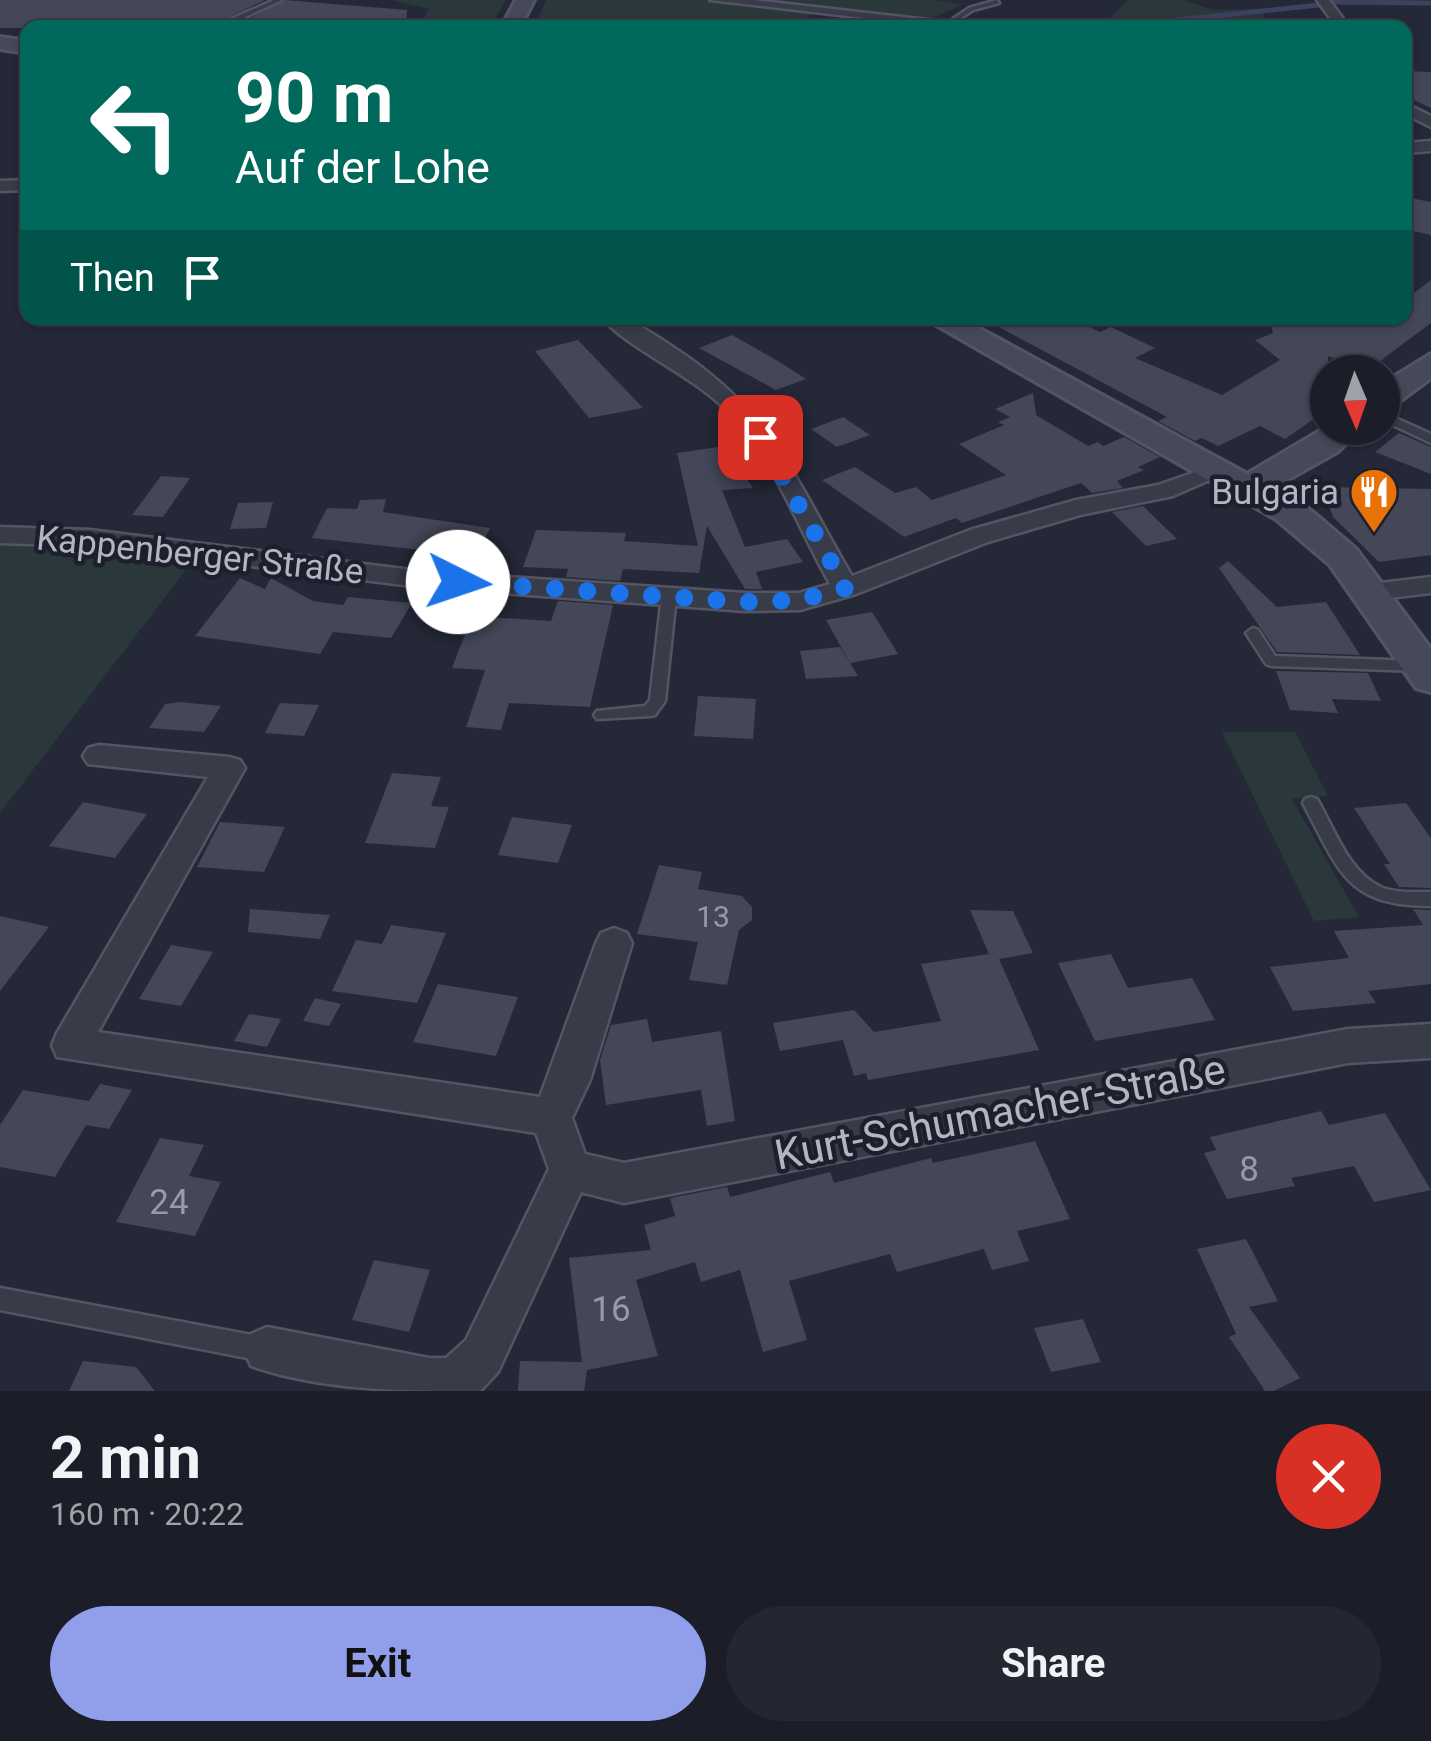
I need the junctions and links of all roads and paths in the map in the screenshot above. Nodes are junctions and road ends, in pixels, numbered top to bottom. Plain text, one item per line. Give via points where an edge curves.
1 (279, 0) edge
2 (716, 0) edge
3 (998, 2) edge
4 (233, 20) edge
5 (942, 20) edge
6 (954, 20) edge
7 (623, 325) edge
8 (952, 325) edge
9 (1431, 364) edge
10 (1400, 386) edge
11 (1400, 424) edge
12 (1431, 439) edge
13 (1325, 445) edge
14 (1233, 479) junction
15 (0, 534) edge
16 (1431, 584) edge
17 (846, 588) junction
18 (1372, 592) junction
19 (669, 596) junction
20 (1253, 633) dead end
21 (1427, 672) edge
22 (602, 715) dead end
23 (98, 756) dead end
24 (1311, 802) dead end
25 (1431, 899) edge
26 (614, 943) dead end
27 (1431, 1041) edge
28 (551, 1117) junction
29 (570, 1170) junction
30 (0, 1299) edge
31 (267, 1350) joint

1 - 4 lane
2 - 5 street
3 - 6 lane
7 - 17 street via 702,376 746,416
8 - 14 main road
9 - 10 main road
11 - 12 lane
13 - 14 main road
14 - 17 street, Kappenberger Straße via 1076,508 978,536
14 - 18 main road via 1321,536
15 - 19 street, Kappenberger Straße via 90,538 420,579
16 - 18 street
17 - 19 street, Kappenberger Straße via 800,600
18 - 21 main road
19 - 22 lane via 658,701 650,711
20 - 21 lane via 1271,660
23 - 28 street via 229,768 71,1045
24 - 25 lane via 1366,890 1390,900
26 - 28 street via 570,1080
27 - 29 street, Kurt-Schumacher-Straße via 1348,1046 624,1184
28 - 29 street
29 - 31 street via 482,1356 456,1381 429,1382
30 - 31 lane

